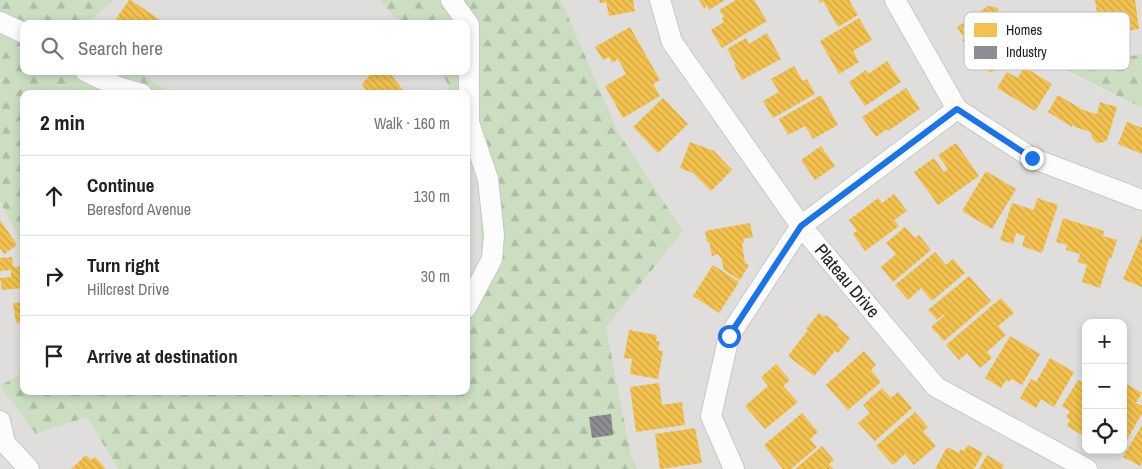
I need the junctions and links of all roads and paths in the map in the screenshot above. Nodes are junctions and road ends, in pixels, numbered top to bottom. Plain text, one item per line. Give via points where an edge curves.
1 (451, 0) edge
2 (660, 0) edge
3 (895, 0) edge
4 (465, 20) edge
5 (0, 22) edge
6 (20, 31) edge
7 (93, 75) edge
8 (469, 75) edge
9 (126, 90) edge
10 (469, 90) edge
11 (957, 109) junction
12 (470, 126) edge
13 (1142, 200) edge
14 (801, 226) junction
15 (470, 300) edge
16 (432, 395) edge
17 (0, 421) edge
18 (29, 469) edge
19 (432, 469) edge
20 (734, 469) edge
21 (1087, 469) edge

1 - 4 street
2 - 14 street, Plateau Drive via 672,42
3 - 11 street
5 - 6 street
7 - 9 street
8 - 10 street
11 - 13 street via 1032,158
11 - 14 street
12 - 15 street via 488,179 494,235 492,259
14 - 20 street via 729,336 711,416
14 - 21 street, Plateau Drive via 936,387
16 - 19 path via 439,430 437,456
17 - 18 street via 6,442

